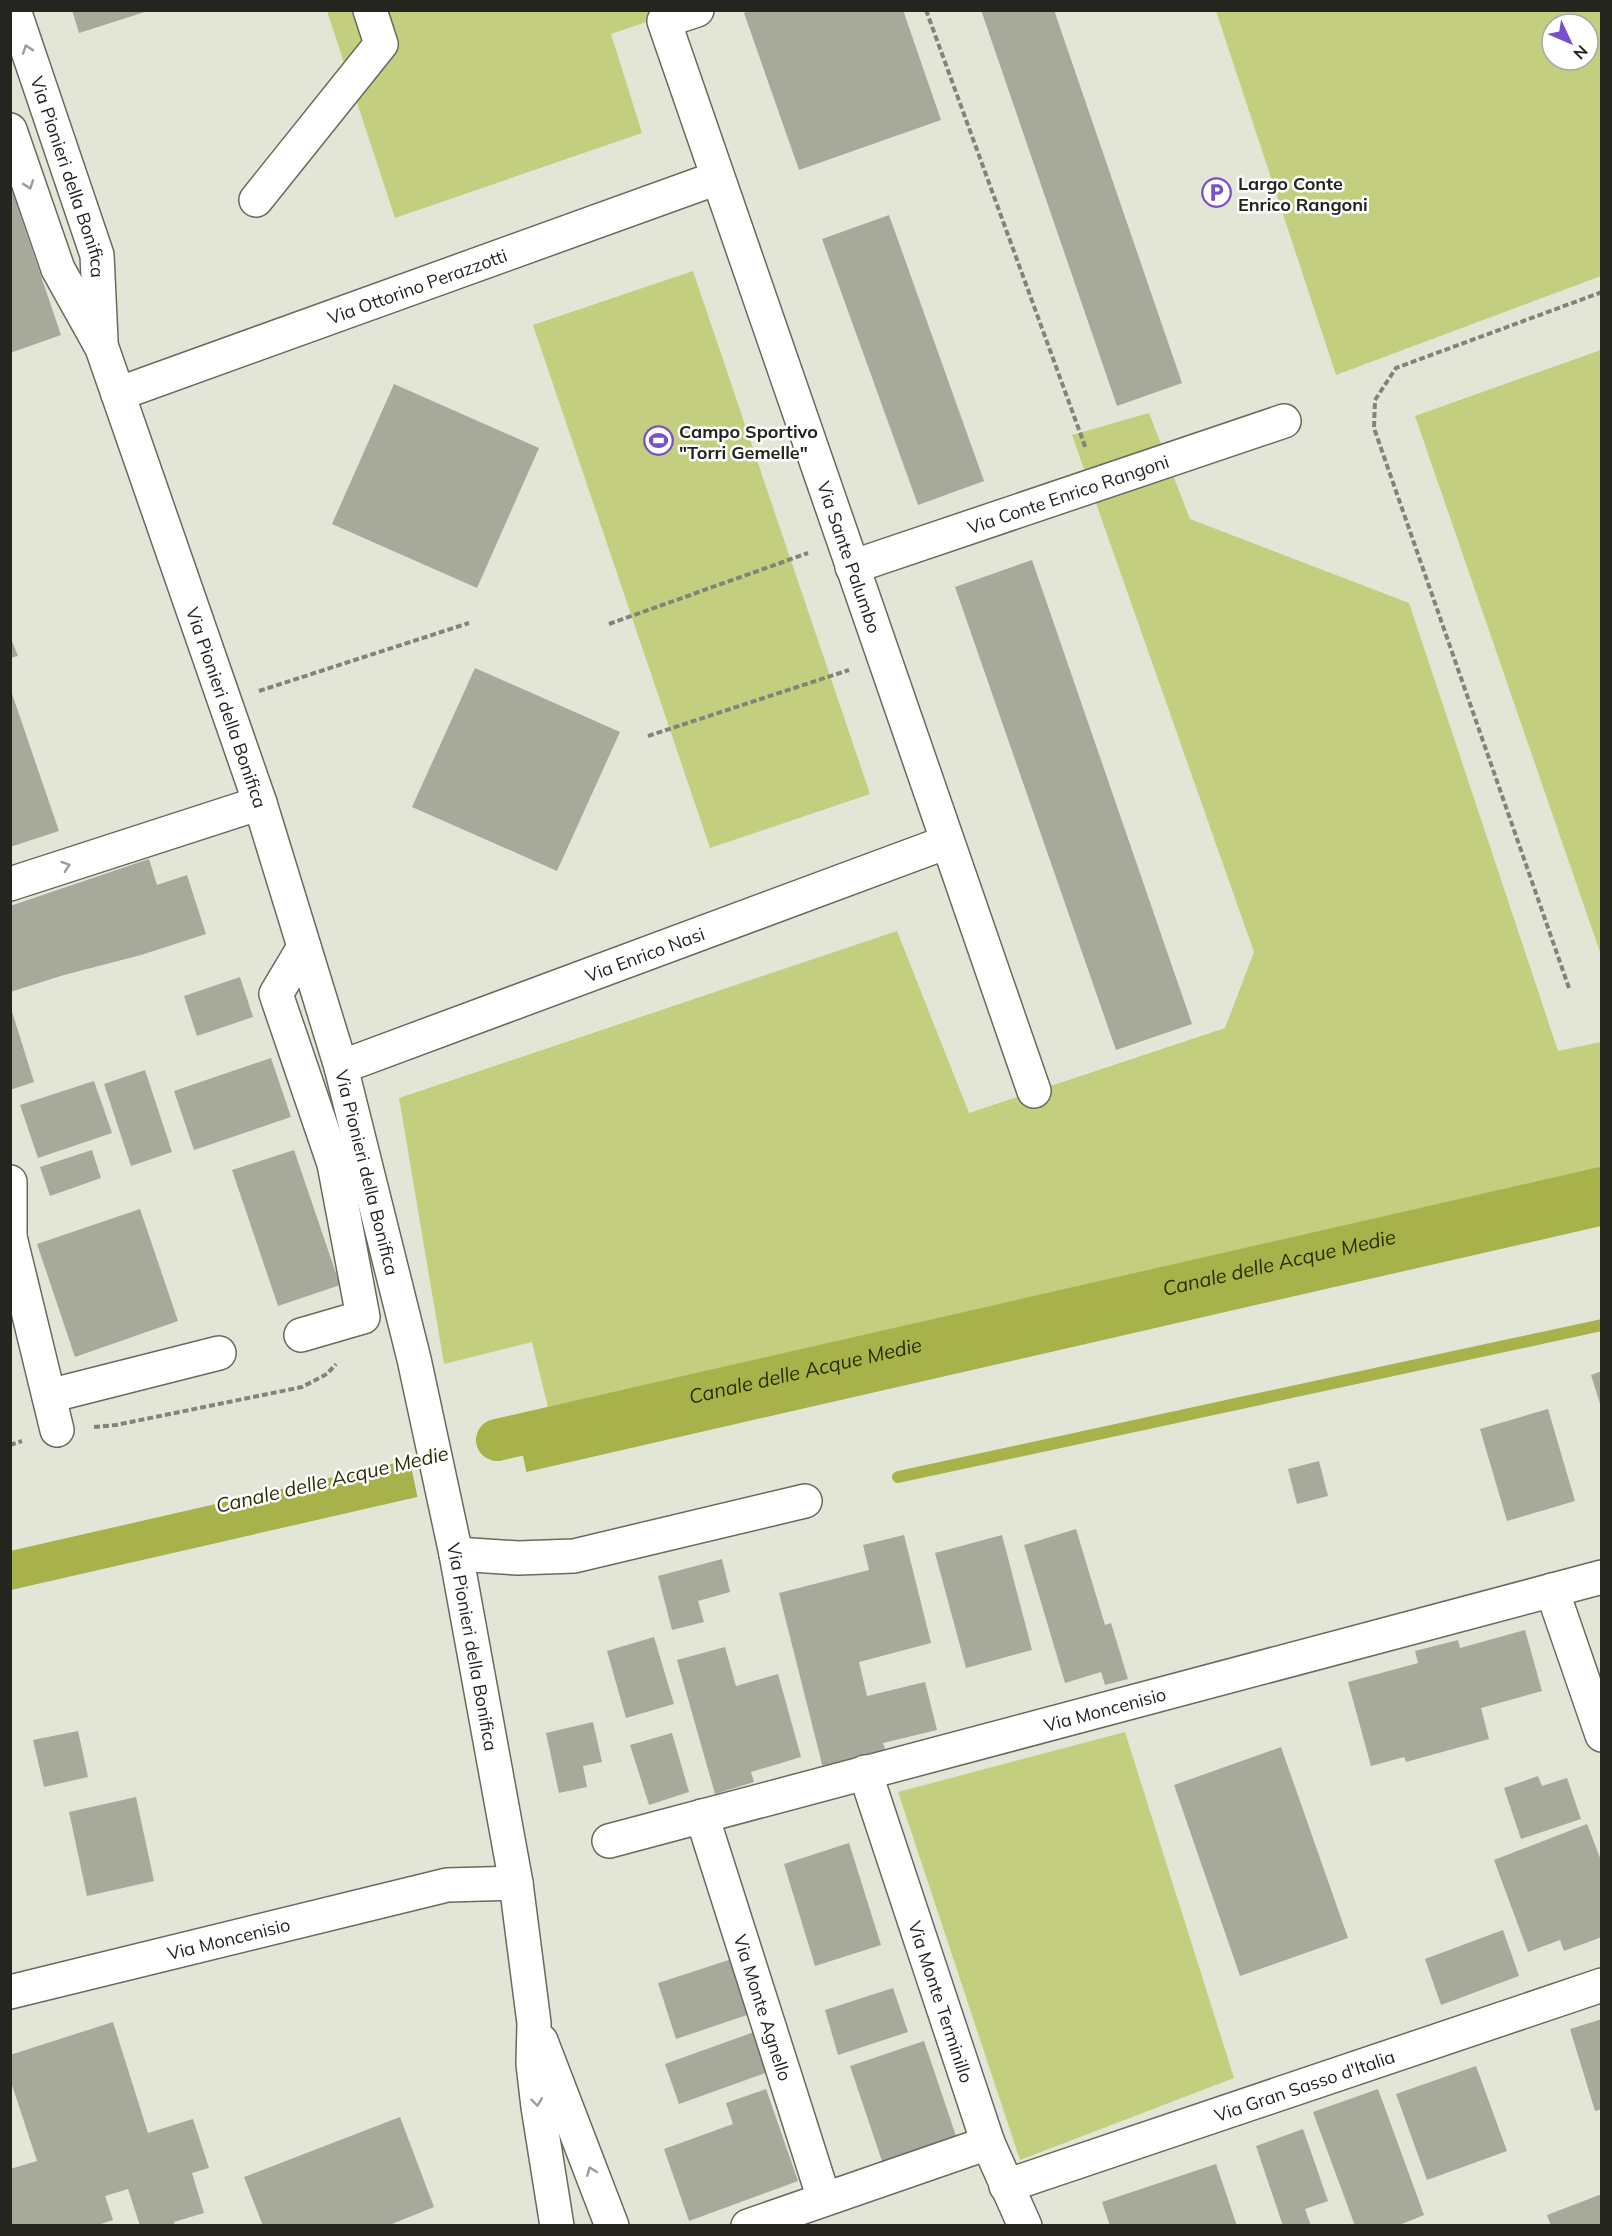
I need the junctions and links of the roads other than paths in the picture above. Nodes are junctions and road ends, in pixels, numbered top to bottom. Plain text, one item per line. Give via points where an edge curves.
1 (14, 10) edge
2 (370, 10) edge
3 (697, 10) edge
4 (10, 130) edge
5 (717, 178) junction
6 (256, 200) dead end
7 (102, 348) junction
8 (118, 394) junction
9 (1284, 421) dead end
10 (848, 554) junction
11 (260, 803) junction
12 (947, 842) junction
13 (10, 884) edge
14 (304, 947) junction
15 (341, 1067) junction
16 (1034, 1091) dead end
17 (10, 1182) edge
18 (10, 1236) edge
19 (300, 1335) dead end
20 (219, 1353) dead end
21 (49, 1396) junction
22 (57, 1430) road end
23 (805, 1501) dead end
24 (456, 1554) junction
25 (1602, 1577) edge
26 (1552, 1590) junction
27 (1602, 1736) edge
28 (865, 1772) junction
29 (702, 1816) junction
30 (609, 1841) dead end
31 (514, 1868) junction
32 (1602, 1985) edge
33 (10, 1992) edge
34 (534, 2023) junction
35 (988, 2143) junction
36 (1006, 2186) junction
37 (824, 2199) junction
38 (556, 2226) edge
39 (612, 2226) edge
40 (748, 2226) edge
41 (1025, 2226) edge

7 -> 1 street, Via Pionieri della Bonifica via 97,255
2 - 6 street via 381,44
3 - 5 street, Via Sante Palumbo via 664,21
4 -> 7 street, Via Pionieri della Bonifica via 58,269
5 - 8 street, Via Ottorino Perazzotti
5 - 10 street, Via Sante Palumbo
7 - 8 street, Via Pionieri della Bonifica
8 - 11 street, Via Pionieri della Bonifica
9 - 10 street, Via Conte Enrico Rangoni via 1099,484
10 - 12 street, Via Sante Palumbo
13 -> 11 street
11 - 14 street, Via Pionieri della Bonifica
12 - 15 street, Via Enrico Nasi
12 - 16 street, Via Sante Palumbo
14 - 15 street, Via Pionieri della Bonifica
14 - 19 street via 276,994 334,1164 363,1317
15 - 24 street, Via Pionieri della Bonifica via 414,1359
17 - 18 street
18 - 21 street
20 - 21 street
21 - 22 street
23 - 24 street via 574,1556
24 - 31 street, Via Pionieri della Bonifica
25 - 26 street, Via Moncenisio
26 - 27 street
26 - 28 street, Via Moncenisio
28 - 29 street, Via Moncenisio
28 - 35 street, Via Monte Terminillo
29 - 30 street, Via Moncenisio
29 - 37 street, Via Monte Agnello
31 - 33 street, Via Moncenisio
31 - 34 street, Via Pionieri della Bonifica
32 - 36 street, Via Gran Sasso d'Italia
34 -> 38 street, Via Pionieri della Bonifica via 536,2091
39 -> 34 street, Via Pionieri della Bonifica
35 - 36 street, Via Monte Terminillo
35 - 37 street
36 - 41 street, Via Monte Terminillo
37 - 40 street

